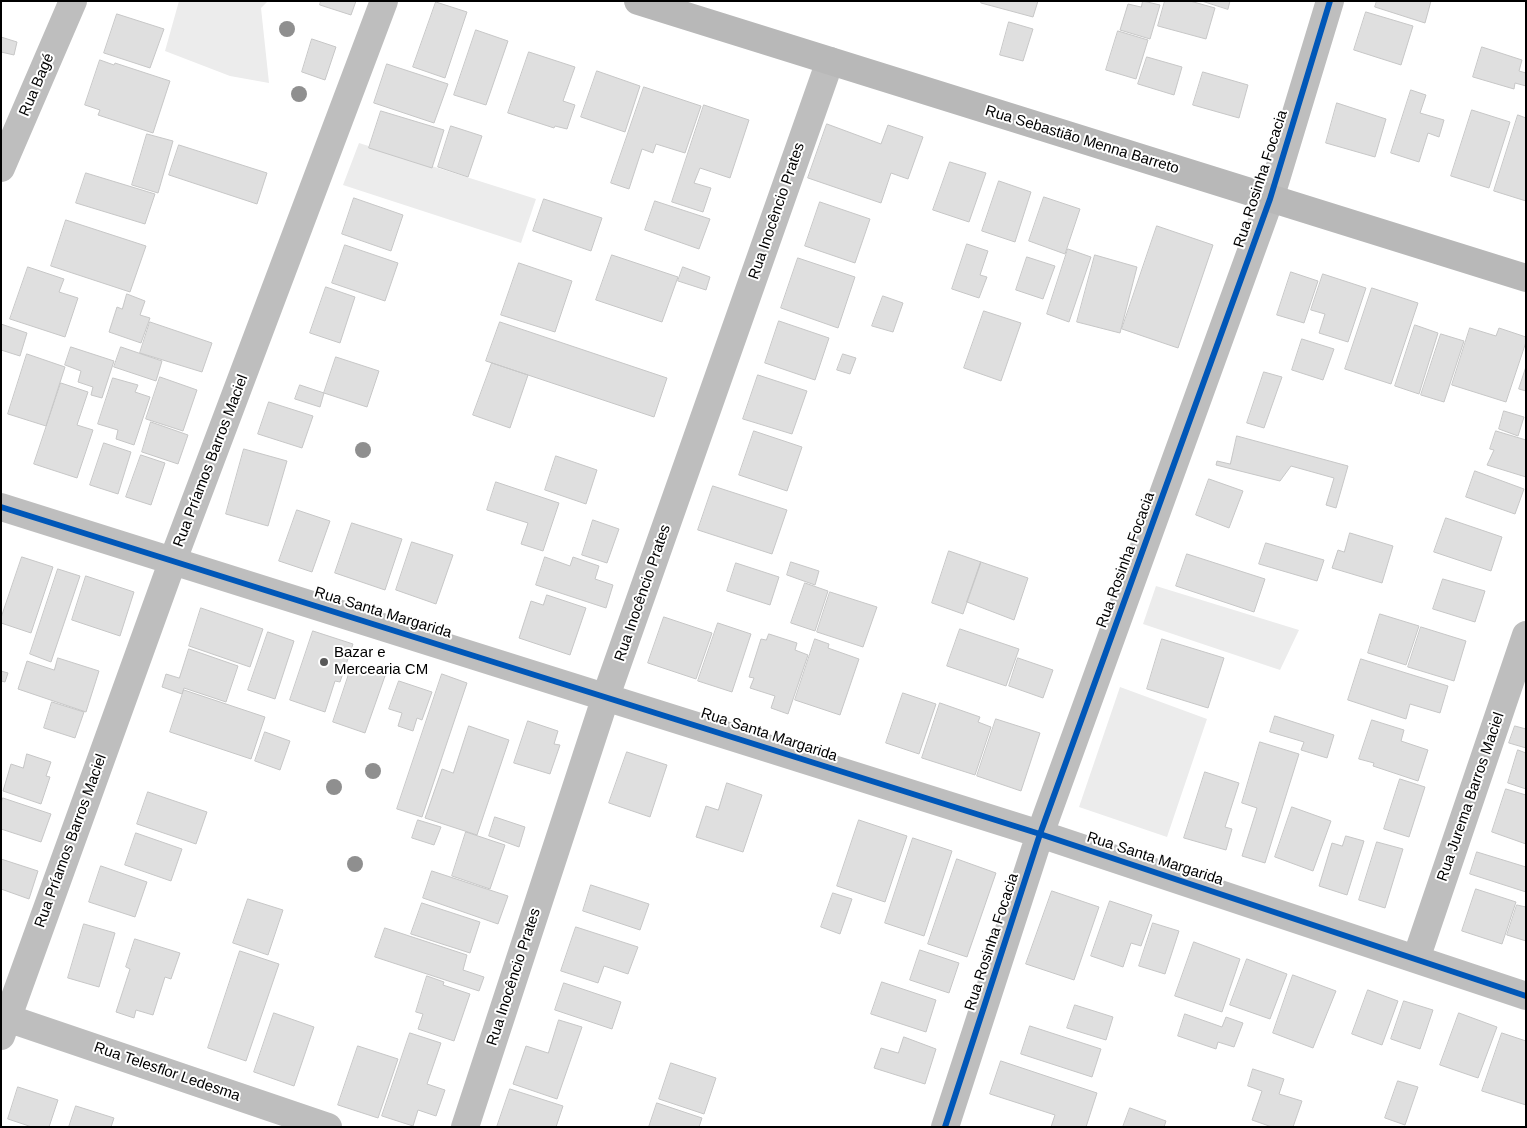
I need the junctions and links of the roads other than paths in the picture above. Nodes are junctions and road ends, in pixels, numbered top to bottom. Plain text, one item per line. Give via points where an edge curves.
1 (73, 1) edge
2 (384, 1) edge
3 (638, 1) edge
4 (1330, 1) edge
5 (830, 61) junction
6 (1, 168) edge
7 (1270, 198) junction
8 (1526, 278) edge
9 (1, 507) edge
10 (173, 560) junction
11 (1526, 636) edge
12 (606, 696) junction
13 (1040, 834) junction
14 (1416, 959) junction
15 (1526, 996) edge
16 (4, 1027) edge
17 (328, 1127) edge
18 (464, 1127) edge
19 (945, 1127) edge

1 - 6 street, Rua Bagé
2 - 10 street, Rua Príamos Barros Maciel
3 - 5 main road, Rua Sebastião Menna Barreto
4 - 7 street, Rua Rosinha Focacia
5 - 7 main road, Rua Sebastião Menna Barreto
5 - 12 street, Rua Inocêncio Prates
7 - 8 main road, Rua Sebastião Menna Barreto
7 - 13 street, Rua Rosinha Focacia
9 - 10 street, Rua Santa Margarida
10 - 12 street, Rua Santa Margarida
10 - 16 street, Rua Príamos Barros Maciel
11 - 14 street, Rua Jurema Barros Maciel
12 - 13 street, Rua Santa Margarida
12 - 18 street, Rua Inocêncio Prates
13 - 14 street, Rua Santa Margarida
13 - 19 street, Rua Rosinha Focacia
14 - 15 street, Rua Santa Margarida
16 - 17 street, Rua Telesflor Ledesma

